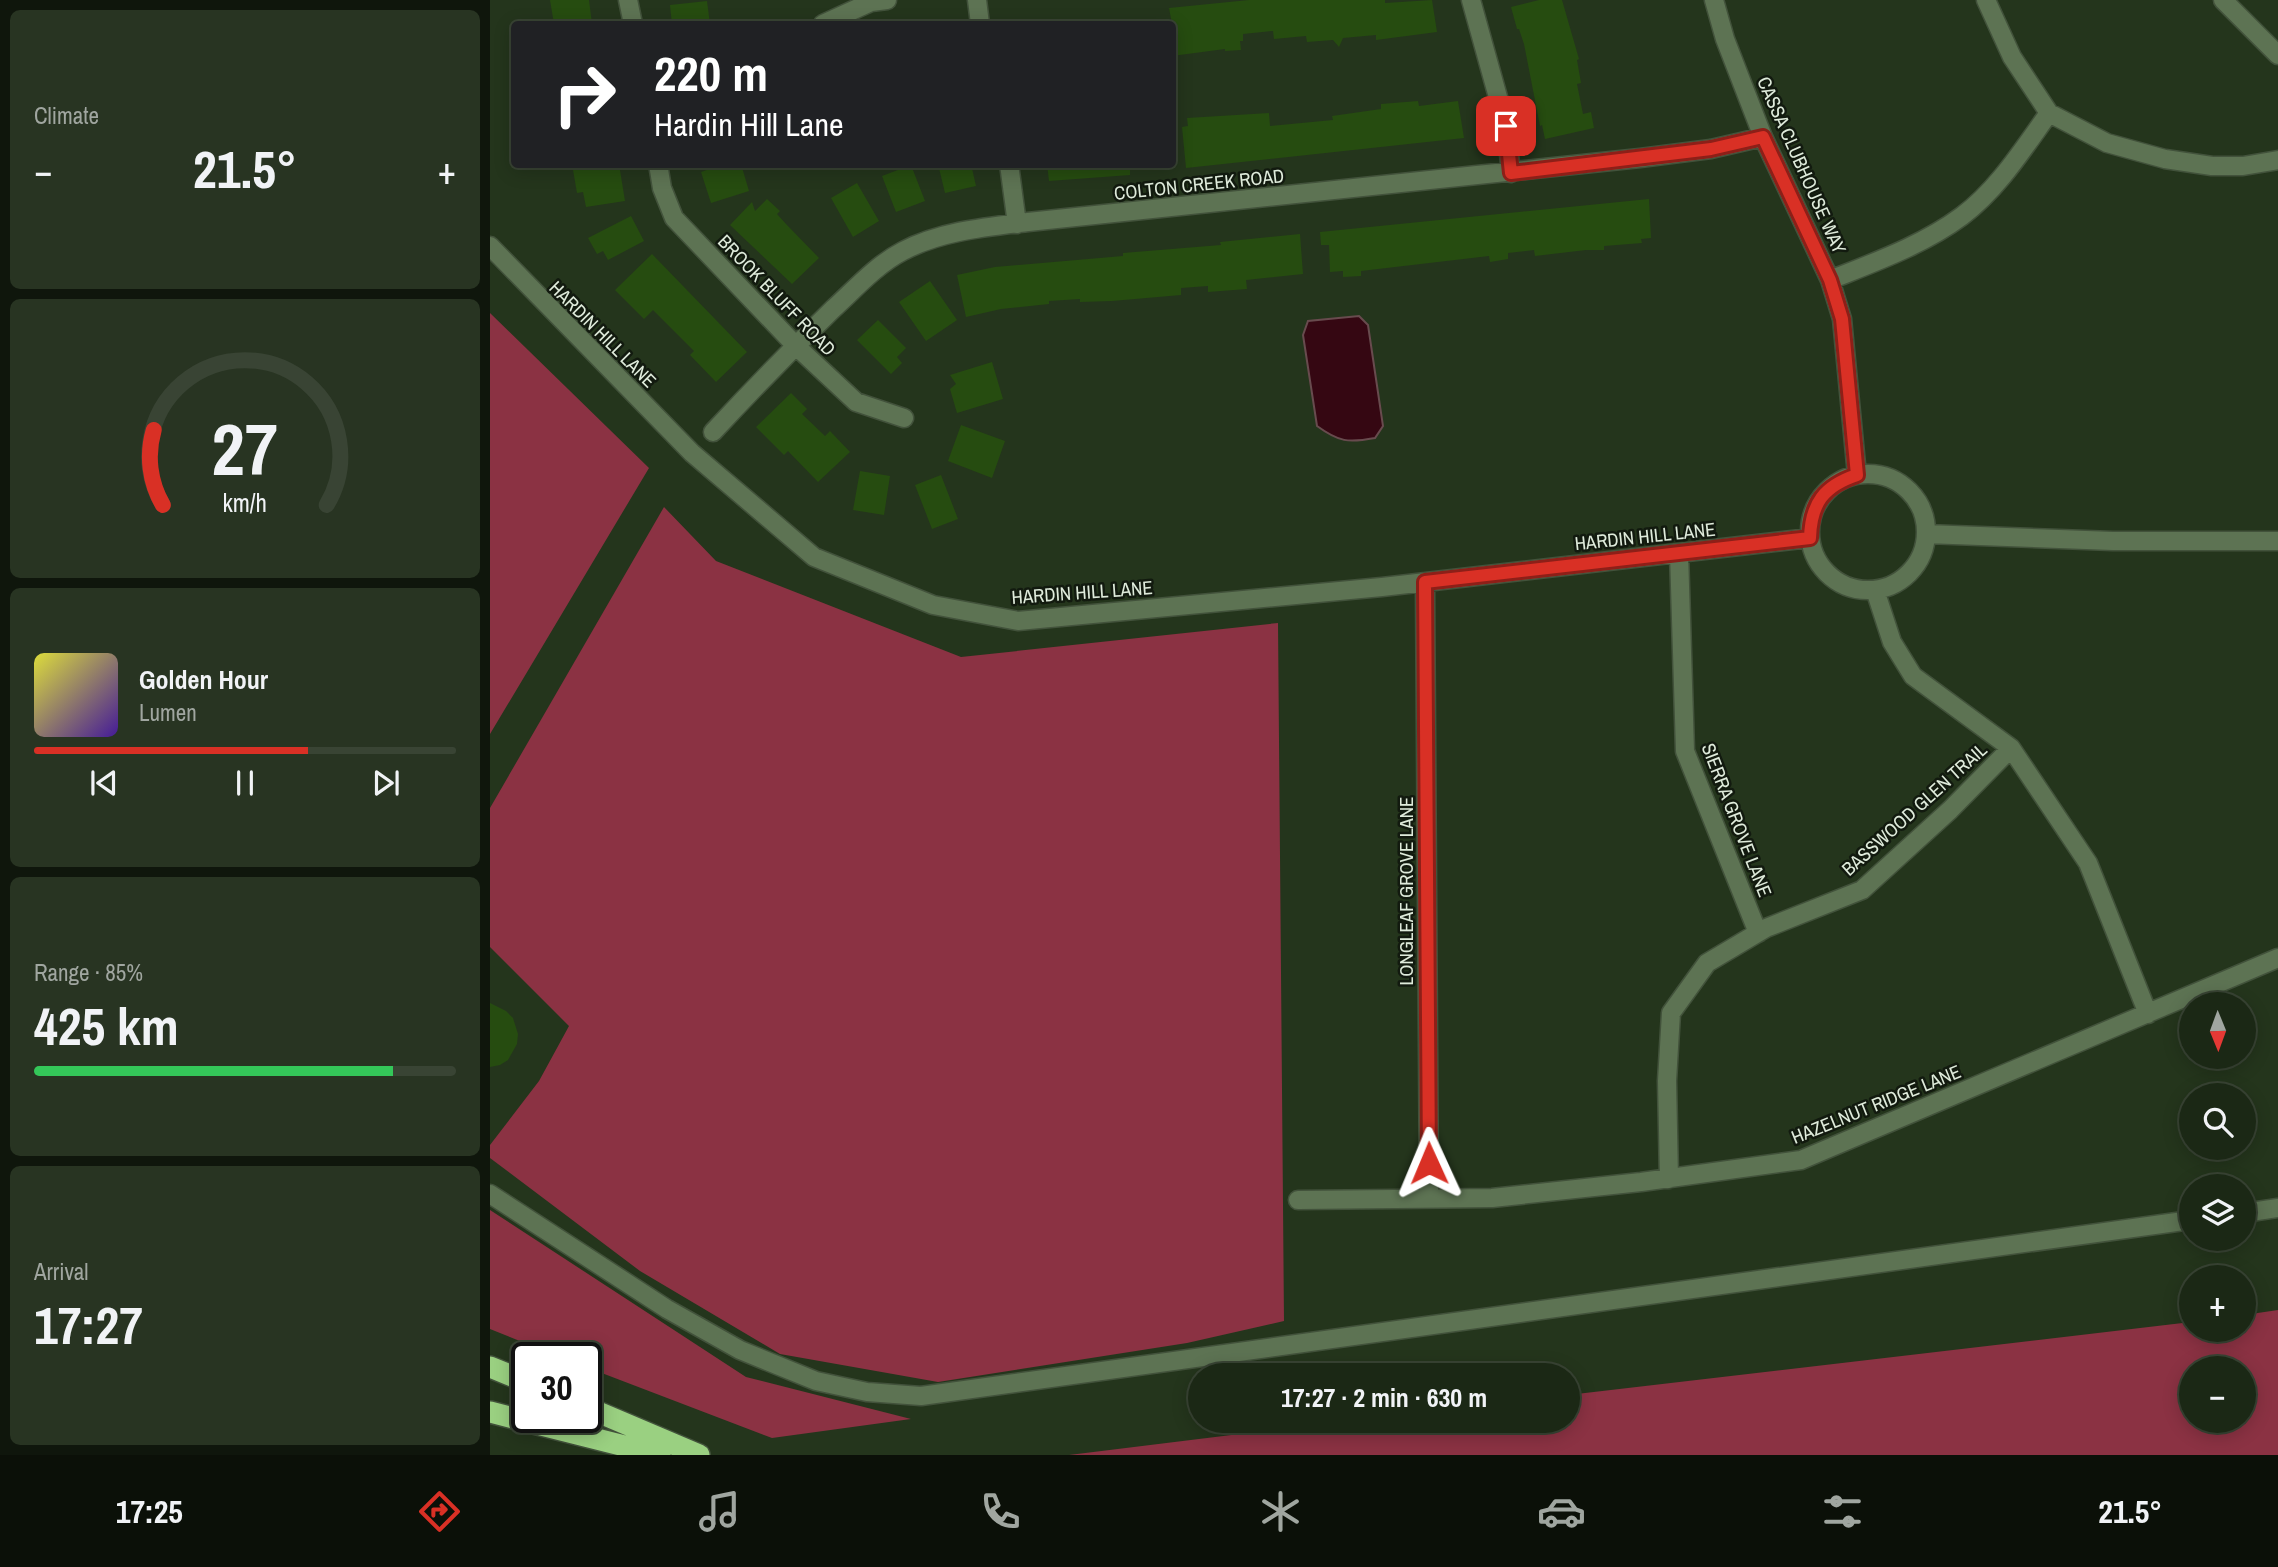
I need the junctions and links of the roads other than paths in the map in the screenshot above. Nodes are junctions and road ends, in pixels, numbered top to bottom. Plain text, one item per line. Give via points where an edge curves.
1 (628, 0) edge
2 (887, 0) edge
3 (977, 0) edge
4 (1471, 0) edge
5 (1714, 0) edge
6 (1986, 0) edge
7 (2223, 0) edge
8 (632, 21) edge
9 (830, 21) edge
10 (980, 21) edge
11 (2278, 55) edge
12 (2049, 113) junction
13 (1763, 137) junction
14 (2278, 160) edge
15 (659, 168) edge
16 (1010, 168) edge
17 (1511, 173) junction
18 (1017, 223) junction
19 (490, 246) edge
20 (1830, 280) junction
21 (796, 346) junction
22 (904, 418) dead end
23 (713, 432) dead end
24 (1857, 475) junction
25 (1926, 534) junction
26 (1810, 538) junction
27 (2278, 541) edge
28 (1679, 553) junction
29 (1425, 582) junction
30 (1875, 590) junction
31 (2011, 748) junction
32 (1758, 933) junction
33 (2278, 958) edge
34 (2148, 1013) junction
35 (1669, 1179) junction
36 (490, 1194) edge
37 (1429, 1199) junction
38 (1298, 1200) dead end
39 (2278, 1208) edge
40 (2256, 1211) edge
41 (2179, 1222) edge
42 (490, 1367) edge
43 (511, 1376) edge
44 (490, 1412) edge
45 (602, 1414) edge
46 (660, 1455) edge
47 (699, 1455) edge

1 - 8 street
2 - 9 street via 871,2
3 - 10 street
4 - 17 street via 1506,126
5 - 13 street, CASSA CLUBHOUSE WAY
6 - 12 street via 2012,57
7 - 11 street
12 - 14 street via 2107,143 2165,159 2223,166
12 - 20 street via 2004,176 1962,216 1911,246
13 - 17 street, COLTON CREEK ROAD via 1711,149
13 - 20 street, CASSA CLUBHOUSE WAY
15 - 21 street, BROOK BLUFF ROAD via 674,218
16 - 18 street
17 - 18 street, COLTON CREEK ROAD
18 - 21 street, COLTON CREEK ROAD via 940,236 902,251 864,278
19 - 29 street, HARDIN HILL LANE via 692,453 814,557 933,605 1018,621
20 - 24 street, CASSA CLUBHOUSE WAY via 1842,319
21 - 22 street, BROOK BLUFF ROAD via 856,402
21 - 23 street, COLTON CREEK ROAD
24 - 25 street via 1891,479 1906,488 1924,517
24 - 26 street via 1834,486 1816,505
25 - 27 street
25 - 30 street via 1916,565 1891,586
26 - 28 street, HARDIN HILL LANE
26 - 30 street via 1824,572 1856,590
28 - 29 street, HARDIN HILL LANE
28 - 32 street, SIERRA GROVE LANE via 1685,751
29 - 37 street, LONGLEAF GROVE LANE
30 - 31 street via 1892,642 1913,677
31 - 32 street, BASSWOOD GLEN TRAIL via 1863,890
31 - 34 street via 2088,863
32 - 35 street, BASSWOOD GLEN TRAIL via 1707,963 1671,1013
33 - 34 street, HAZELNUT RIDGE LANE
34 - 35 street, HAZELNUT RIDGE LANE via 1801,1160
35 - 37 street, HAZELNUT RIDGE LANE via 1492,1198
36 - 41 street via 667,1309 740,1350 816,1381 867,1392 921,1396
37 - 38 street, HAZELNUT RIDGE LANE
39 - 40 street
42 - 43 highway
44 - 46 highway
45 - 47 highway

